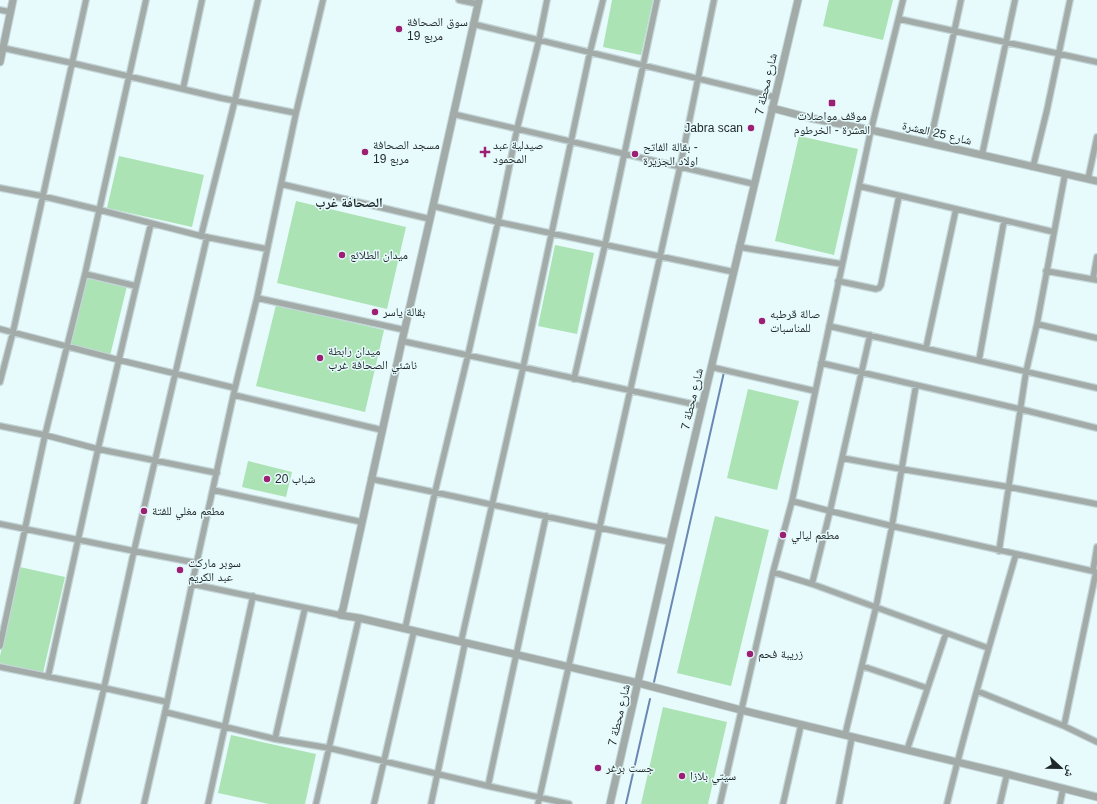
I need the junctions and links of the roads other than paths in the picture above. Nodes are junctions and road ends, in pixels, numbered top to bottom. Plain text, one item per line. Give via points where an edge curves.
1 (13, 0) edge
2 (86, 0) edge
3 (146, 0) edge
4 (202, 0) edge
5 (258, 0) edge
6 (323, 0) edge
7 (459, 0) edge
8 (547, 0) edge
9 (603, 0) edge
10 (657, 0) edge
11 (714, 0) edge
12 (798, 0) edge
13 (903, 0) edge
14 (961, 0) edge
15 (1015, 0) edge
16 (1070, 0) edge
17 (478, 2) edge
18 (0, 10) edge
19 (11, 12) junction
20 (899, 19) junction
21 (473, 24) junction
22 (954, 30) junction
23 (539, 40) junction
24 (1006, 42) junction
25 (3, 48) junction
26 (590, 52) junction
27 (1058, 53) junction
28 (0, 62) edge
29 (1097, 62) edge
30 (72, 63) junction
31 (643, 65) junction
32 (130, 76) junction
33 (698, 78) junction
34 (183, 89) junction
35 (774, 97) junction
36 (235, 100) junction
37 (772, 108) junction
38 (296, 113) junction
39 (453, 114) junction
40 (517, 129) junction
41 (871, 130) junction
42 (1097, 138) edge
43 (571, 142) junction
44 (930, 143) junction
45 (624, 154) junction
46 (982, 155) junction
47 (680, 167) junction
48 (1033, 167) junction
49 (1064, 174) junction
50 (1088, 179) junction
51 (1097, 181) edge
52 (281, 184) junction
53 (754, 184) junction
54 (859, 186) junction
55 (0, 188) edge
56 (42, 196) junction
57 (899, 196) junction
58 (433, 206) junction
59 (956, 209) junction
60 (100, 210) junction
61 (430, 219) junction
62 (1004, 221) junction
63 (498, 222) junction
64 (151, 223) junction
65 (1054, 232) junction
66 (552, 234) junction
67 (204, 236) junction
68 (605, 245) junction
69 (739, 247) junction
70 (267, 249) junction
71 (660, 256) junction
72 (1097, 257) edge
73 (842, 264) junction
74 (1046, 271) junction
75 (734, 272) junction
76 (85, 274) junction
77 (1095, 280) edge
78 (838, 281) junction
79 (136, 286) junction
80 (257, 298) junction
81 (1037, 324) junction
82 (829, 326) junction
83 (0, 329) edge
84 (405, 330) junction
85 (13, 332) junction
86 (870, 335) junction
87 (1097, 338) edge
88 (402, 341) junction
89 (68, 347) junction
90 (926, 348) junction
91 (468, 355) junction
92 (119, 360) junction
93 (979, 360) junction
94 (821, 363) junction
95 (711, 367) junction
96 (523, 368) junction
97 (862, 372) junction
98 (1026, 372) junction
99 (175, 374) junction
100 (574, 379) junction
101 (0, 382) edge
102 (916, 386) junction
103 (235, 388) junction
104 (1097, 388) edge
105 (630, 391) junction
106 (815, 391) junction
107 (234, 395) junction
108 (702, 406) junction
109 (1020, 409) junction
110 (0, 426) edge
111 (1097, 428) edge
112 (382, 430) junction
113 (45, 435) junction
114 (98, 449) junction
115 (842, 458) junction
116 (155, 461) junction
117 (901, 469) junction
118 (217, 473) junction
119 (371, 479) junction
120 (1009, 487) junction
121 (213, 490) junction
122 (435, 492) junction
123 (792, 501) junction
124 (493, 504) junction
125 (1097, 504) edge
126 (830, 512) junction
127 (546, 516) junction
128 (362, 522) junction
129 (0, 524) edge
130 (892, 526) junction
131 (599, 529) junction
132 (25, 530) junction
133 (78, 540) junction
134 (670, 542) junction
135 (1097, 547) edge
136 (999, 550) junction
137 (134, 551) junction
138 (1016, 554) junction
139 (197, 563) junction
140 (1095, 571) edge
141 (774, 572) junction
142 (192, 584) junction
143 (812, 584) junction
144 (253, 596) junction
145 (876, 607) junction
146 (305, 608) junction
147 (340, 615) junction
148 (359, 618) junction
149 (405, 629) junction
150 (414, 631) junction
151 (946, 633) junction
152 (463, 643) junction
153 (0, 646) edge
154 (988, 648) junction
155 (517, 654) junction
156 (862, 666) junction
157 (0, 667) edge
158 (569, 667) junction
159 (48, 677) junction
160 (638, 682) junction
161 (104, 688) junction
162 (927, 688) junction
163 (977, 691) junction
164 (167, 702) junction
165 (741, 710) junction
166 (165, 712) junction
167 (801, 725) junction
168 (225, 726) junction
169 (1064, 726) junction
170 (849, 736) junction
171 (275, 739) junction
172 (1097, 742) edge
173 (329, 748) junction
174 (907, 750) junction
175 (384, 762) junction
176 (957, 762) junction
177 (438, 774) junction
178 (1007, 774) junction
179 (488, 786) junction
180 (1063, 789) junction
181 (1097, 797) edge
182 (539, 801) edge
183 (77, 804) edge
184 (144, 804) edge
185 (208, 804) edge
186 (316, 804) edge
187 (374, 804) edge
188 (431, 804) edge
189 (569, 804) edge
190 (610, 804) edge
191 (720, 804) edge
192 (783, 804) edge
193 (839, 804) edge
194 (947, 804) edge
195 (1000, 804) edge
196 (1060, 804) edge

1 - 19 street
2 - 30 street
3 - 32 street
4 - 34 street
5 - 36 street
6 - 38 street
7 - 17 street
8 - 23 street
9 - 26 street
10 - 31 street
11 - 33 street
12 - 35 street, شارع محطة 7
13 - 20 street
14 - 22 street
15 - 24 street
16 - 27 street
17 - 21 street
18 - 19 street
19 - 25 street
20 - 22 street
20 - 41 street
21 - 23 street
21 - 39 street
22 - 24 street
22 - 44 street
23 - 26 street
23 - 40 street
24 - 27 street
24 - 46 street
25 - 28 street
25 - 30 street
26 - 31 street
26 - 43 street
27 - 29 street
27 - 48 street
30 - 32 street
30 - 56 street
31 - 33 street
31 - 45 street
32 - 34 street
32 - 60 street
33 - 35 street
33 - 47 street
34 - 36 street
35 - 37 street, شارع محطة 7
36 - 38 street
36 - 67 street
37 - 41 street, شارع 25 العشرة
37 - 53 street, شارع محطة 7
38 - 52 street
39 - 40 street
39 - 58 street
40 - 43 street
40 - 63 street
41 - 44 street, شارع 25 العشرة
41 - 54 street
42 - 50 street
43 - 45 street
43 - 66 street
44 - 46 street, شارع 25 العشرة
45 - 47 street
45 - 68 street
46 - 48 street, شارع 25 العشرة
47 - 53 street
47 - 71 street
48 - 49 street, شارع 25 العشرة
49 - 50 street, شارع 25 العشرة
49 - 65 street
50 - 51 street, شارع 25 العشرة
52 - 61 street
52 - 70 street
53 - 69 street, شارع محطة 7
54 - 57 street
54 - 73 street
55 - 56 street
56 - 60 street
56 - 85 street
57 - 59 street
57 - 78 street via 880,288
58 - 61 street
58 - 63 street
59 - 62 street
59 - 90 street
60 - 64 street
60 - 76 street
61 - 84 street
62 - 65 street
62 - 93 street
63 - 66 street
63 - 91 street
64 - 67 street
64 - 79 street
65 - 74 street
66 - 68 street
66 - 96 street
67 - 70 street
67 - 99 street
68 - 71 street
68 - 100 street
69 - 73 street
69 - 75 street, شارع محطة 7
70 - 80 street
71 - 75 street
71 - 105 street
72 - 77 street
73 - 78 street
74 - 77 street
74 - 81 street
75 - 95 street, شارع محطة 7
76 - 79 street
76 - 89 street
78 - 82 street
79 - 92 street
80 - 84 street
80 - 103 street
81 - 87 street
81 - 98 street
82 - 86 street
82 - 94 street
83 - 85 street
84 - 88 street
85 - 89 street
85 - 101 street
86 - 90 street
86 - 97 street
88 - 91 street
88 - 112 street
89 - 92 street
89 - 113 street
90 - 93 street
91 - 96 street
91 - 122 street
92 - 99 street
92 - 114 street
93 - 98 street
94 - 97 street
94 - 106 street
95 - 106 street
95 - 108 street, شارع محطة 7
96 - 100 street
96 - 124 street
97 - 102 street
97 - 115 street
98 - 104 street
98 - 109 street
99 - 103 street
99 - 116 street
100 - 105 street
102 - 109 street
102 - 117 street
103 - 107 street
105 - 108 street
105 - 131 street
106 - 123 street
107 - 112 street
107 - 118 street
108 - 134 street, شارع محطة 7
109 - 111 street
109 - 120 street
110 - 113 street
112 - 119 street
113 - 114 street
113 - 132 street
114 - 116 street
114 - 133 street
115 - 117 street
115 - 126 street
116 - 118 street
116 - 137 street
117 - 120 street
117 - 130 street
118 - 121 street
119 - 122 street
119 - 128 street
120 - 125 street
120 - 136 street
121 - 128 street
121 - 139 street
122 - 124 street
122 - 149 street
123 - 126 street
123 - 141 street
124 - 127 street
124 - 152 street
126 - 130 street
126 - 143 street
127 - 131 street
127 - 155 street
128 - 147 street
129 - 132 street
130 - 136 street
130 - 145 street
131 - 134 street
131 - 158 street
132 - 133 street
132 - 153 street
133 - 137 street
133 - 159 street
134 - 160 street, شارع محطة 7
135 - 140 street
136 - 138 street
137 - 139 street
137 - 161 street
138 - 140 street
138 - 154 street
139 - 142 street
140 - 169 street
141 - 143 street
141 - 165 street
142 - 144 street
142 - 164 street
143 - 145 street
144 - 146 street
144 - 168 street
145 - 151 street
145 - 156 street
146 - 147 street
146 - 171 street
147 - 148 street
148 - 149 street
148 - 173 street
149 - 150 street
150 - 152 street
150 - 175 street
151 - 154 street
151 - 162 street
152 - 155 street
152 - 177 street
154 - 163 street
155 - 158 street
155 - 179 street
156 - 162 street
156 - 170 street
157 - 159 street
158 - 160 street
158 - 182 street
159 - 161 street
160 - 165 street
160 - 190 street, شارع محطة 7
161 - 164 street
161 - 183 street
162 - 174 street
163 - 169 street
163 - 176 street
164 - 166 street
165 - 167 street
165 - 191 street
166 - 168 street
166 - 184 street
167 - 170 street
167 - 192 street
168 - 171 street
168 - 185 street
169 - 172 street
170 - 174 street
170 - 193 street
171 - 173 street
173 - 175 street
173 - 186 street
174 - 176 street
175 - 177 street
175 - 187 street
176 - 178 street
176 - 194 street
177 - 179 street
177 - 188 street
178 - 180 street
178 - 195 street
179 - 182 street
180 - 181 street
180 - 196 street
182 - 189 street

